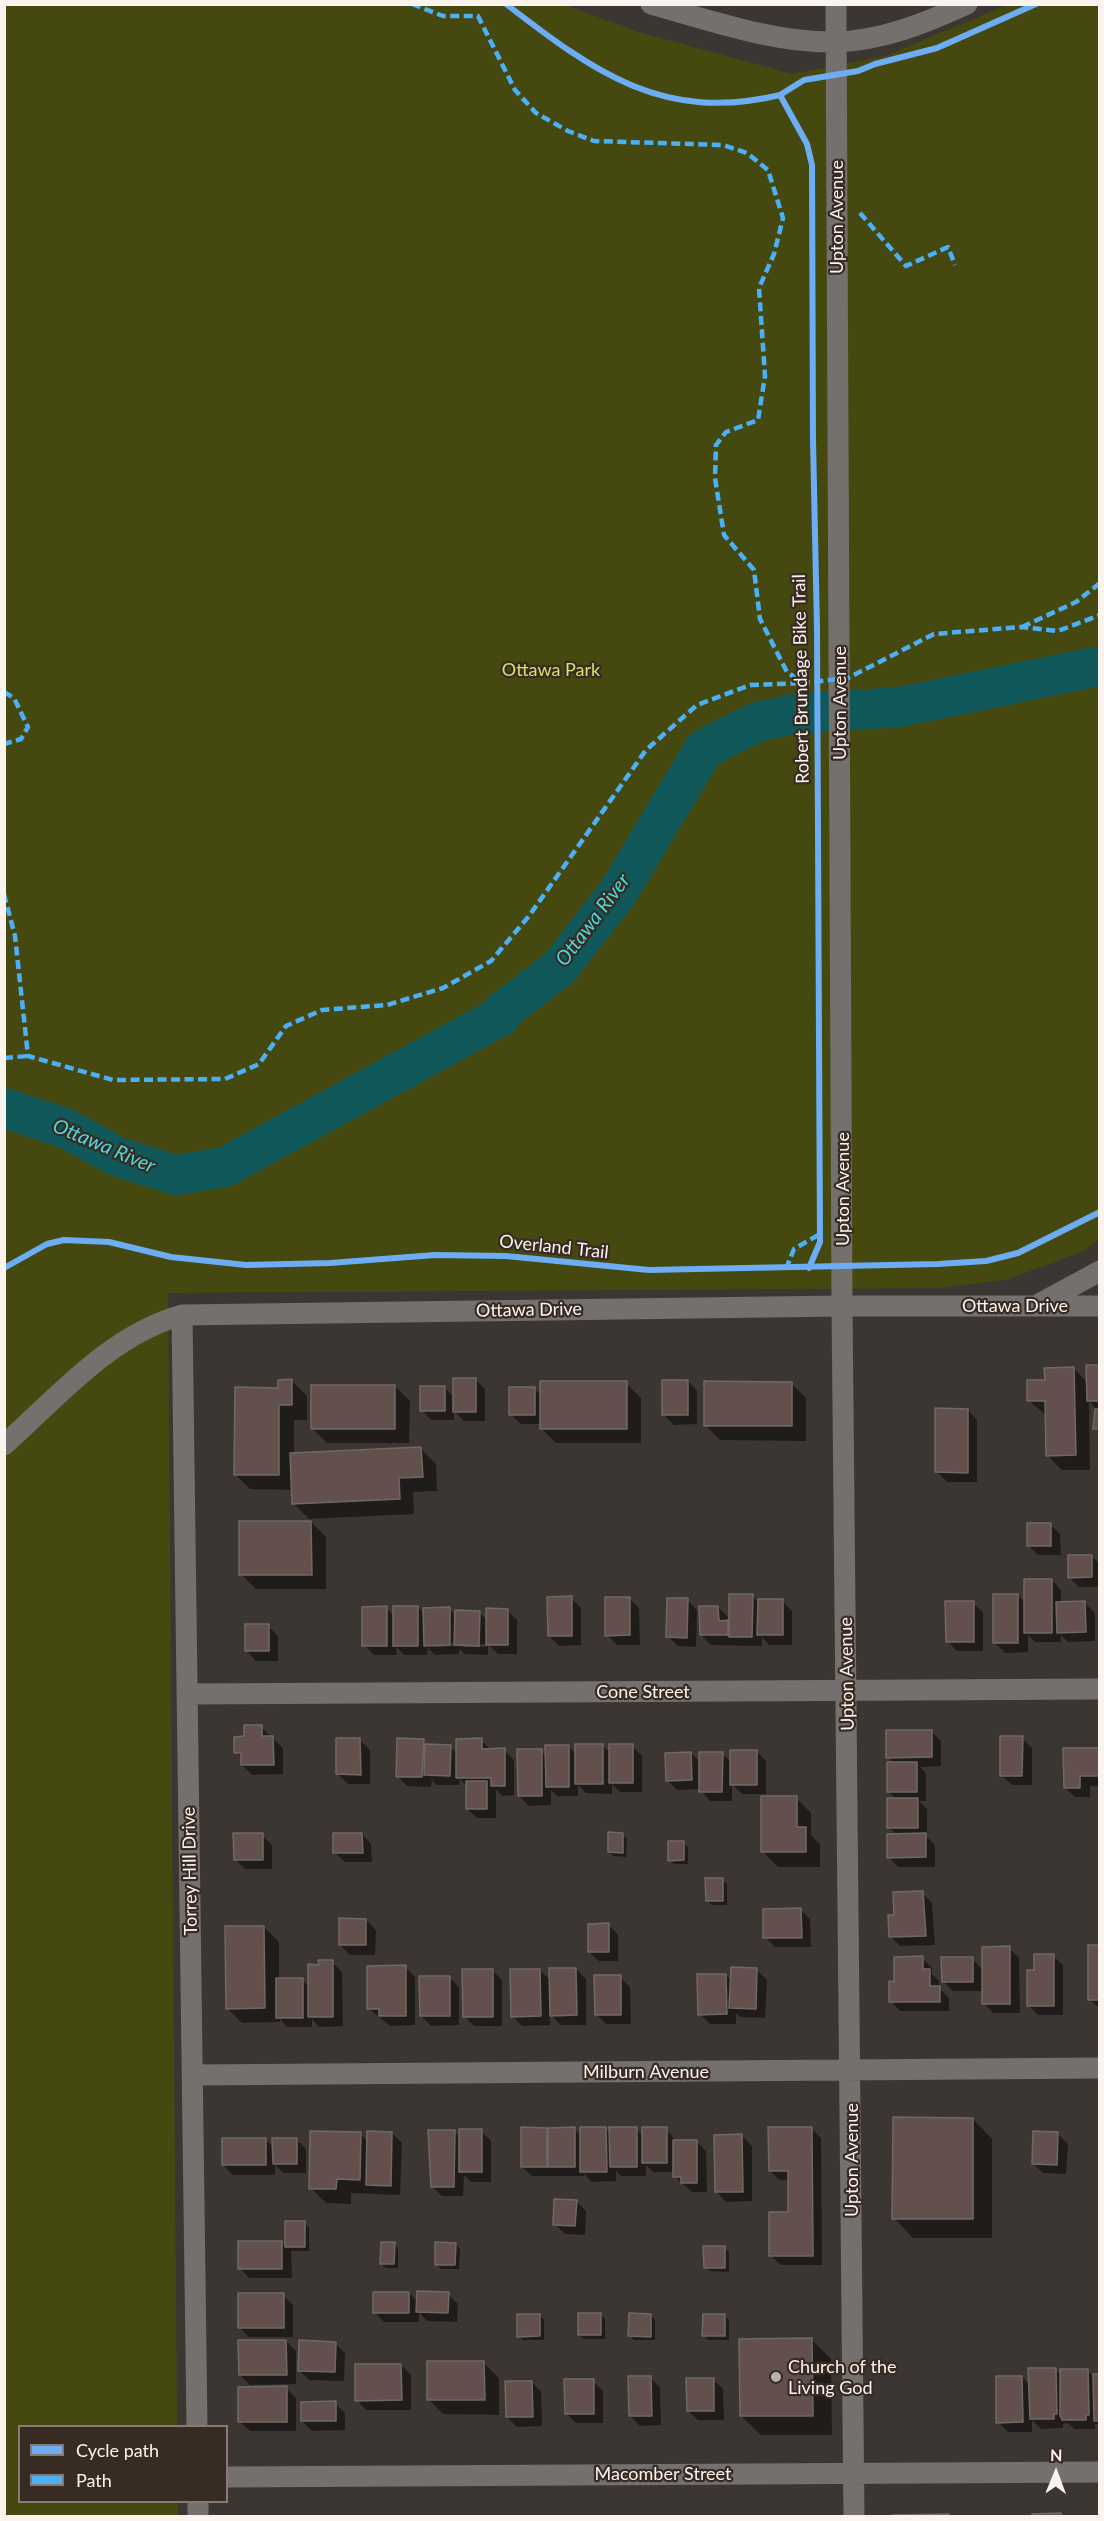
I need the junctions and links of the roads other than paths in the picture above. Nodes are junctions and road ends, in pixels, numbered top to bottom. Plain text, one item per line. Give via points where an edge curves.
1 (651, 4) edge
2 (836, 4) edge
3 (967, 4) edge
4 (836, 42) junction
5 (1100, 1271) edge
6 (842, 1306) junction
7 (1036, 1306) junction
8 (1100, 1306) edge
9 (182, 1315) junction
10 (4, 1445) edge
11 (1100, 1689) edge
12 (848, 1690) junction
13 (187, 1694) junction
14 (1100, 2068) edge
15 (851, 2070) junction
16 (193, 2075) junction
17 (197, 2425) edge
18 (1100, 2472) edge
19 (853, 2473) junction
20 (228, 2476) edge
21 (854, 2517) edge

1 - 4 street via 792,39
2 - 4 street, Upton Avenue
3 - 4 street via 928,22
4 - 6 street, Upton Avenue
5 - 7 street
6 - 7 street, Ottawa Drive
6 - 9 street, Ottawa Drive
6 - 12 street, Upton Avenue
7 - 8 street, Ottawa Drive
9 - 10 street, Ottawa Drive via 154,1323 127,1338
9 - 13 street, Torrey Hill Drive
11 - 12 street, Cone Street
12 - 13 street, Cone Street
12 - 15 street, Upton Avenue
13 - 16 street, Torrey Hill Drive
14 - 15 street, Milburn Avenue
15 - 16 street, Milburn Avenue
15 - 19 street, Upton Avenue
16 - 17 street, Torrey Hill Drive
18 - 19 street, Macomber Street
19 - 20 street, Macomber Street
19 - 21 street, Upton Avenue

